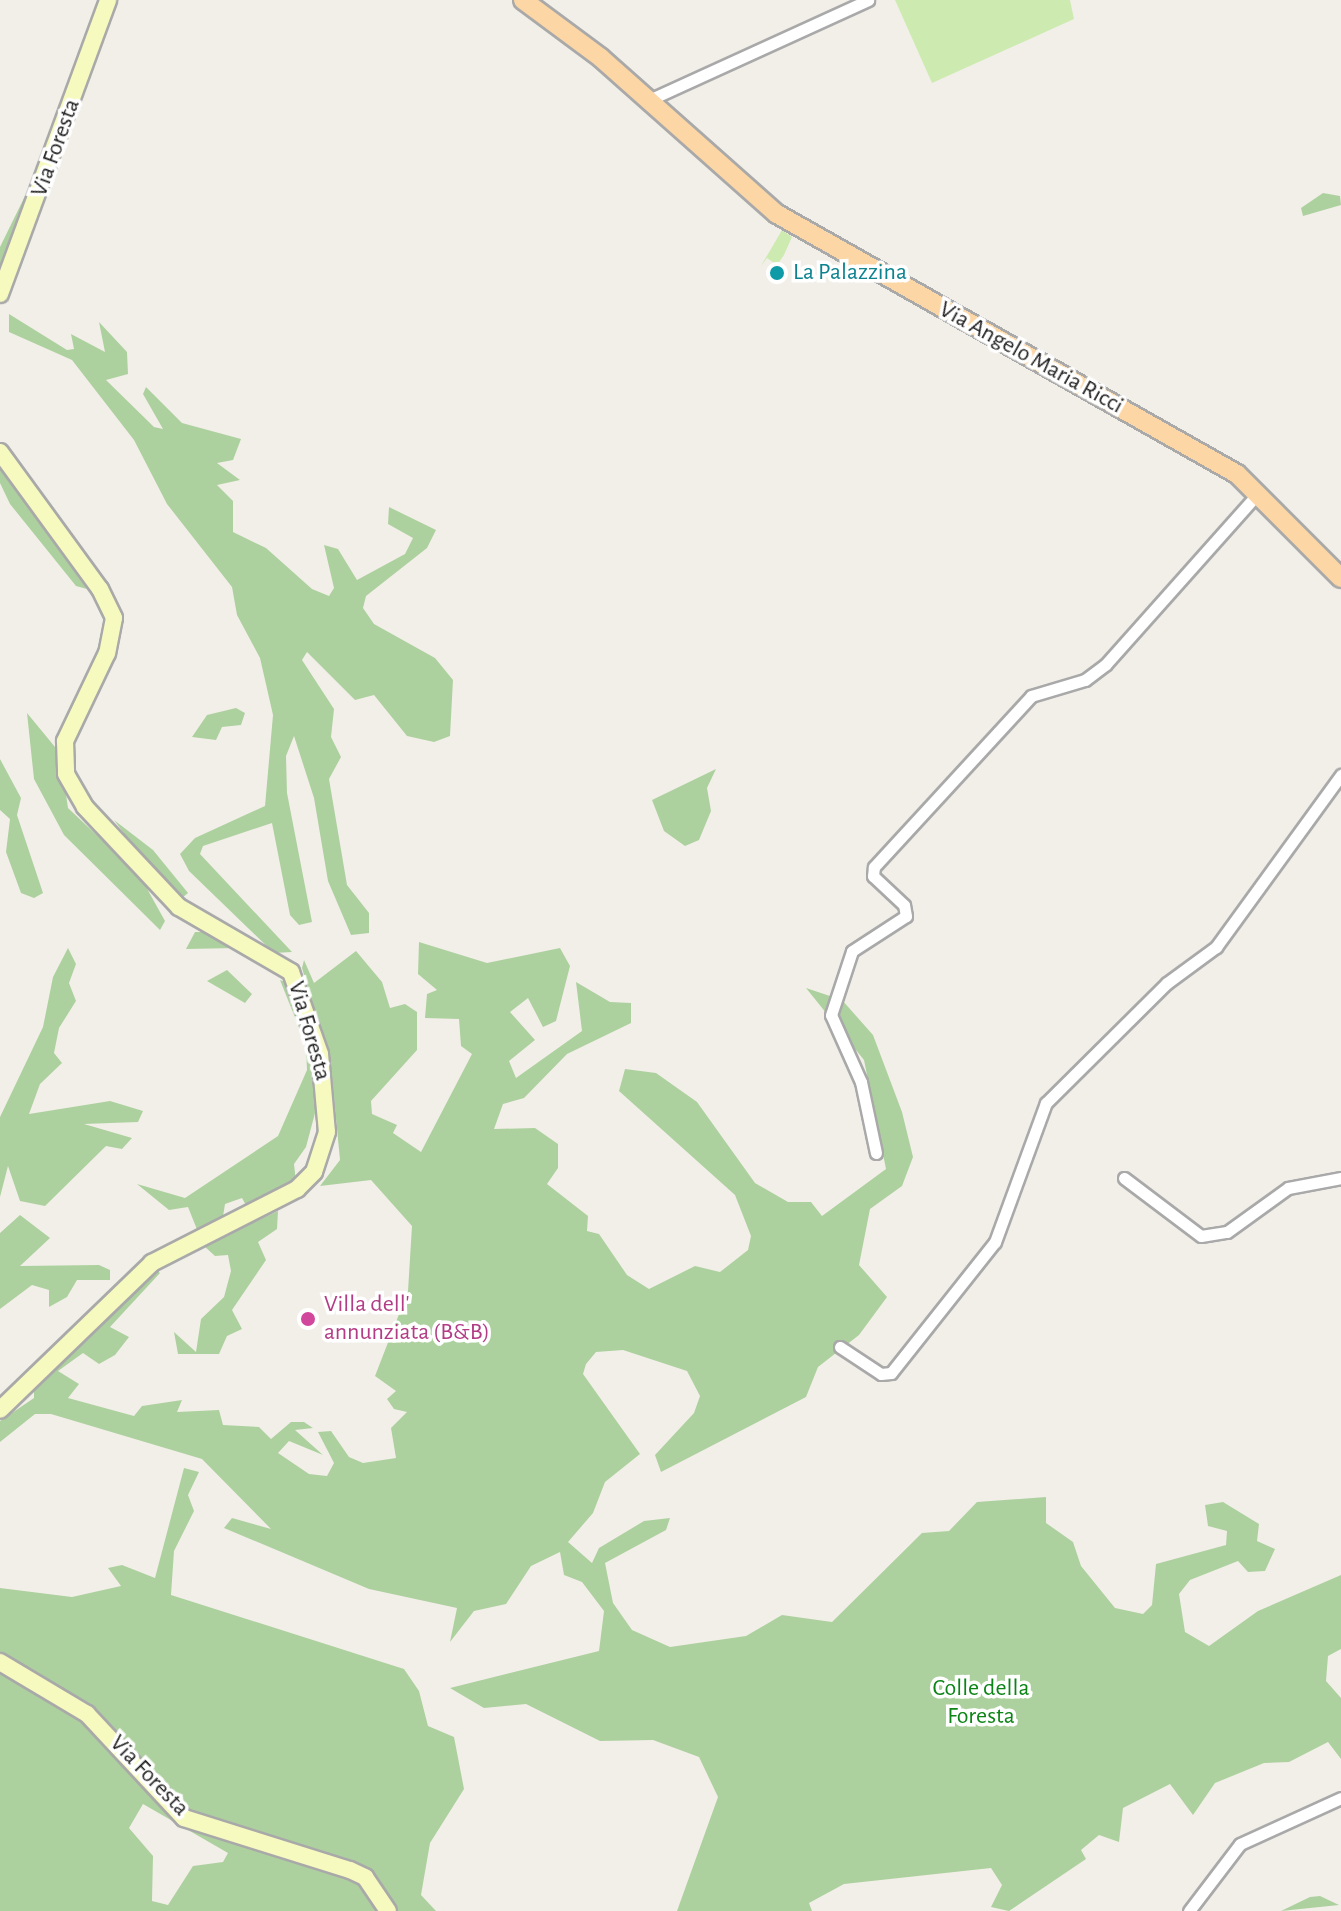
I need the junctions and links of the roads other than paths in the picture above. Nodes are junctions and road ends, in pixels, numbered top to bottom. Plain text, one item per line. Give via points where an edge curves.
1 (108, 0) edge
2 (523, 0) edge
3 (868, 0) edge
4 (649, 100) junction
5 (0, 294) edge
6 (0, 452) edge
7 (1260, 492) junction
8 (1341, 578) edge
9 (1341, 775) edge
10 (876, 1153) dead end
11 (1124, 1178) dead end
12 (1341, 1178) edge
13 (840, 1347) dead end
14 (0, 1410) edge
15 (0, 1662) edge
16 (1341, 1798) edge
17 (388, 1911) edge
18 (1189, 1911) edge

1 - 5 main road, Via Foresta
2 - 4 main road, Via Angelo Maria Ricci
3 - 4 street
4 - 7 main road, Via Angelo Maria Ricci via 777,214 1206,454
6 - 14 main road, Via Foresta via 100,589 114,618 107,653 65,741 66,774 85,807 179,907 291,972 320,1054 327,1132 314,1172 297,1189 152,1263
7 - 8 main road, Via Angelo Maria Ricci
7 - 10 street via 1106,664 1085,680 1024,702 874,867 873,876 904,905 906,916 852,951 831,1015 861,1082
9 - 13 street via 1216,947 1167,983 1046,1103 995,1242 891,1373 881,1374
11 - 12 street via 1201,1236 1227,1232 1288,1188
15 - 17 main road, Via Foresta via 87,1714 184,1818 350,1870 365,1877
16 - 18 street via 1240,1844

